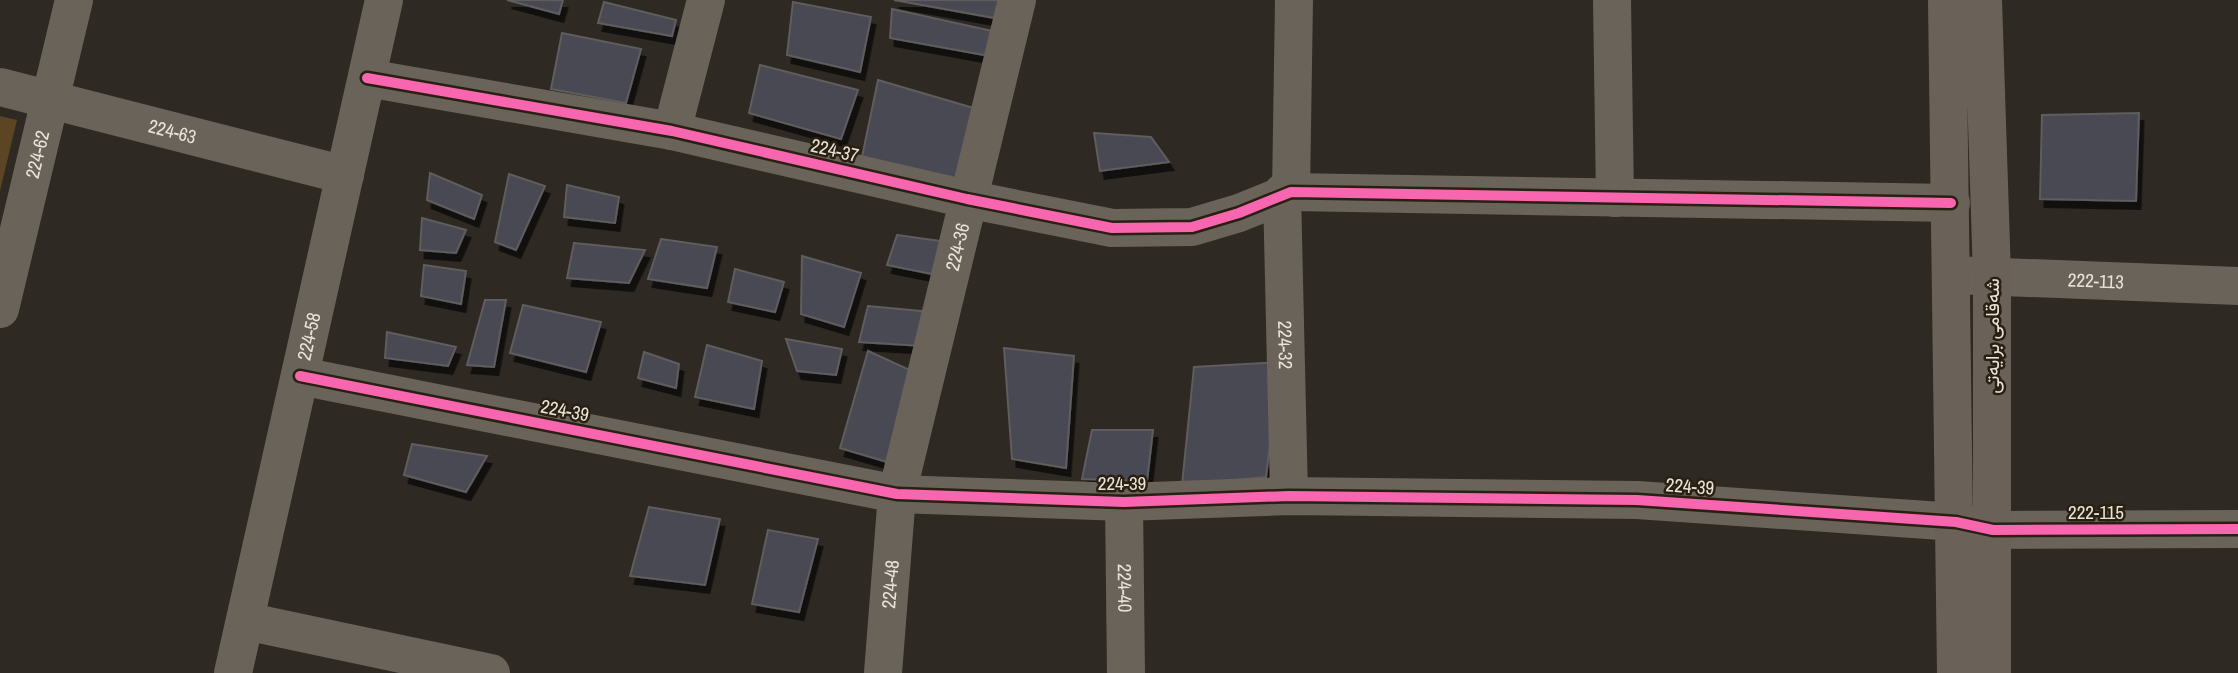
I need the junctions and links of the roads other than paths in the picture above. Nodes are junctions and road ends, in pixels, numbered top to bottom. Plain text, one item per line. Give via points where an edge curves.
1 (74, 0) edge
2 (384, 0) edge
3 (706, 0) edge
4 (1017, 0) edge
5 (1294, 0) edge
6 (1612, 0) edge
7 (1947, 0) edge
8 (1983, 0) edge
9 (367, 78) junction
10 (0, 87) edge
11 (50, 100) junction
12 (672, 131) junction
13 (345, 175) junction
14 (1287, 192) junction
15 (1615, 198) junction
16 (968, 199) junction
17 (1951, 203) junction
18 (1952, 275) junction
19 (1992, 276) junction
20 (2238, 286) edge
21 (0, 309) edge
22 (300, 376) junction
23 (897, 494) junction
24 (1289, 496) junction
25 (1124, 502) junction
26 (1956, 522) junction
27 (2238, 529) edge
28 (1993, 530) junction
29 (245, 621) junction
30 (233, 673) edge
31 (491, 673) edge
32 (883, 673) edge
33 (1126, 673) edge
34 (1956, 673) edge
35 (1992, 673) edge

1 - 11 street, 224-62
2 - 9 street, 224-58
3 - 12 street
4 - 16 street, 224-36
5 - 14 street, 224-32
6 - 15 street
7 - 17 main road, شەقامی برایەتی
8 - 19 main road, شەقامی برایەتی
9 - 12 street, 224-37
9 - 13 street, 224-58
10 - 11 street, 224-63
11 - 13 street, 224-63
11 - 21 street, 224-62
12 - 16 street, 224-37
13 - 22 street, 224-58
14 - 15 street
14 - 16 street, 224-37 via 1239,214 1192,227 1112,228
14 - 24 street, 224-32
15 - 17 street
16 - 23 street, 224-36
17 - 18 main road, شەقامی برایەتی
18 - 19 street, 222-113
18 - 26 main road, شەقامی برایەتی
19 - 20 street, 222-113
19 - 28 main road, شەقامی برایەتی
22 - 23 street, 224-39
22 - 29 street, 224-58
23 - 25 street, 224-39
23 - 32 street, 224-48
24 - 25 street, 224-39
24 - 26 street, 224-39 via 1637,500
25 - 33 street, 224-40
26 - 28 street, 222-115
26 - 34 main road, شەقامی برایەتی
27 - 28 street, 222-115
28 - 35 main road, شەقامی برایەتی
29 - 30 street, 224-58
29 - 31 street

